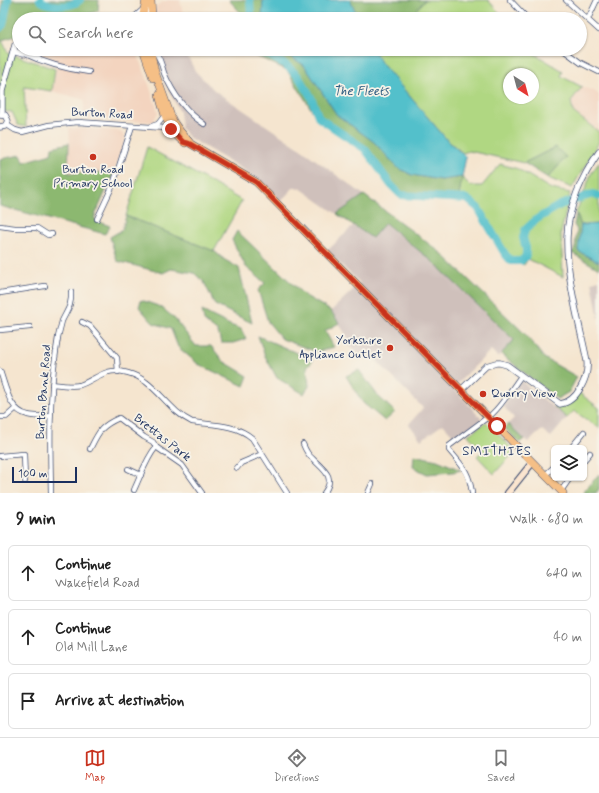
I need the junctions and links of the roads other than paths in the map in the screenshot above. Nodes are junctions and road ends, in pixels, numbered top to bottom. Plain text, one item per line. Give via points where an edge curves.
1 (510, 0) edge
2 (566, 0) edge
3 (597, 0) edge
4 (149, 3) edge
5 (141, 12) edge
6 (521, 12) edge
7 (580, 12) edge
8 (588, 19) joint
9 (599, 30) edge
10 (12, 56) edge
11 (19, 56) edge
12 (31, 56) edge
13 (148, 56) edge
14 (149, 56) edge
15 (158, 56) edge
16 (572, 56) edge
17 (10, 63) junction
18 (89, 72) dead end
19 (599, 72) edge
20 (1, 115) edge
21 (165, 115) junction
22 (204, 124) dead end
23 (7, 125) junction
24 (132, 126) junction
25 (0, 127) edge
26 (150, 127) junction
27 (173, 132) junction
28 (190, 144) junction
29 (599, 152) edge
30 (97, 219) dead end
31 (0, 226) edge
32 (52, 234) dead end
33 (45, 286) dead end
34 (0, 293) edge
35 (69, 295) dead end
36 (84, 325) dead end
37 (30, 327) dead end
38 (0, 330) edge
39 (0, 371) edge
40 (118, 372) junction
41 (521, 376) junction
42 (52, 384) junction
43 (461, 390) junction
44 (15, 409) junction
45 (50, 416) junction
46 (490, 416) junction
47 (0, 417) edge
48 (584, 432) dead end
49 (303, 444) dead end
50 (573, 445) edge
51 (156, 447) junction
52 (90, 449) dead end
53 (590, 453) dead end
54 (262, 454) junction
55 (0, 456) edge
56 (587, 456) edge
57 (532, 462) junction
58 (237, 468) dead end
59 (128, 469) dead end
60 (551, 470) edge
61 (141, 475) junction
62 (545, 475) junction
63 (26, 481) dead end
64 (568, 481) edge
65 (372, 484) dead end
66 (134, 490) dead end
67 (562, 492) edge
68 (51, 493) edge
69 (202, 493) edge
70 (287, 493) edge
71 (324, 493) edge
72 (368, 493) edge
73 (472, 493) edge
74 (509, 493) edge

1 - 6 street
2 - 7 street
3 - 8 street
4 - 5 street
8 - 9 street
10 - 17 street
11 - 17 street
12 - 18 street via 36,60 64,68
13 - 21 main road
14 - 28 main road via 174,123
15 - 22 street via 165,74 182,104 194,118
16 - 19 street
17 - 20 street via 2,91
20 - 23 street via 8,119
21 - 26 street via 158,124
21 - 27 main road
23 - 24 street, Burton Road via 22,132 49,125 78,122
23 - 25 street
24 - 26 street, Burton Road
24 - 30 street via 114,185
26 - 27 street, Burton Road via 165,128
27 - 28 main road via 183,142
28 - 43 main road via 256,182
29 - 41 street via 586,172 578,192 567,236 570,272 588,368 585,380 568,402 560,404
31 - 32 street via 37,228 48,235
33 - 34 street
35 - 42 street, Burton Bank Road via 70,306 59,332
36 - 40 street via 90,326 117,358
37 - 38 street
39 - 44 street
40 - 42 street via 108,372 79,385
40 - 54 street via 146,382 172,408 192,422 230,427 246,433
41 - 43 street via 506,365 491,364
41 - 46 street
42 - 45 street, Burton Bank Road
43 - 46 main road
44 - 45 street via 26,415
44 - 47 street via 6,417
45 - 68 street, Burton Bank Road
46 - 57 main road
46 - 73 street via 449,446 449,450 470,478
48 - 50 street
49 - 71 street via 312,459 322,466 329,479
51 - 52 street, Brettas Park via 153,442 119,418 100,430
51 - 61 street via 148,456
51 - 69 street, Brettas Park via 182,465
53 - 56 street
54 - 58 street via 241,463
54 - 70 street
55 - 63 street via 24,454
57 - 62 main road
57 - 74 main road
59 - 61 street
60 - 62 street
61 - 66 street
62 - 67 main road
64 - 67 street
65 - 72 street

